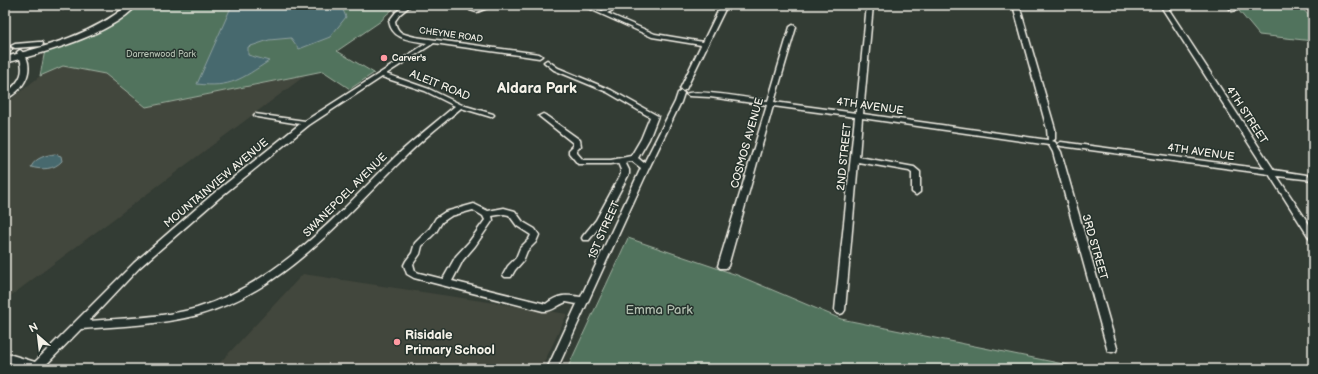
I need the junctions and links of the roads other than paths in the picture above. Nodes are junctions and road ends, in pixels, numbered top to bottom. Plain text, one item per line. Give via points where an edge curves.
1 (132, 5) edge
2 (408, 5) edge
3 (471, 5) edge
4 (482, 5) edge
5 (584, 5) edge
6 (621, 5) edge
7 (724, 5) edge
8 (870, 5) edge
9 (1016, 5) edge
10 (1163, 5) edge
11 (1309, 5) edge
12 (1313, 9) edge
13 (602, 13) junction
14 (793, 27) dead end
15 (432, 42) junction
16 (705, 44) junction
17 (14, 53) edge
18 (539, 56) dead end
19 (5, 60) edge
20 (547, 62) dead end
21 (381, 75) junction
22 (685, 93) junction
23 (5, 97) edge
24 (770, 104) junction
25 (460, 106) junction
26 (257, 115) dead end
27 (491, 115) dead end
28 (543, 116) dead end
29 (859, 116) junction
30 (306, 123) junction
31 (1055, 143) junction
32 (634, 158) junction
33 (855, 159) junction
34 (621, 161) junction
35 (645, 168) junction
36 (1271, 173) junction
37 (1313, 178) edge
38 (916, 192) dead end
39 (488, 214) junction
40 (1313, 237) edge
41 (586, 238) dead end
42 (723, 266) dead end
43 (508, 275) dead end
44 (446, 283) junction
45 (584, 301) junction
46 (840, 310) dead end
47 (78, 325) junction
48 (1112, 348) dead end
49 (5, 357) edge
50 (36, 368) edge
51 (552, 369) edge

1 - 17 main road via 95,25
1 - 17 main road via 92,30
2 - 15 street, CHEYNE ROAD via 394,18 393,28 407,38
3 - 4 street via 472,9 477,10 484,8
5 - 13 street
6 - 13 street
7 - 16 street
8 - 29 street, 2ND STREET
9 - 31 street, 3RD STREET
10 - 36 street, 4TH STREET
11 - 12 main road
13 - 16 street via 658,38
14 - 24 street, COSMOS AVENUE
15 - 18 street, CHEYNE ROAD
15 - 21 street, MOUNTAINVIEW AVENUE
16 - 22 street
17 - 19 main road
17 - 23 street via 27,69 26,75
20 - 32 street via 609,91 654,116
21 - 25 street, ALEIT ROAD via 427,90
21 - 30 street, MOUNTAINVIEW AVENUE
22 - 24 street, 4TH AVENUE
22 - 35 street, 1ST STREET
24 - 29 street, 4TH AVENUE
24 - 42 street, COSMOS AVENUE
25 - 27 street, ALEIT ROAD
25 - 47 street, SWANEPOEL AVENUE via 399,158 328,231 251,289 210,307 182,315 141,321
26 - 30 street
28 - 34 street via 577,142 573,153 579,160 589,163
29 - 31 street, 4TH AVENUE
29 - 33 street, 2ND STREET
30 - 47 street, MOUNTAINVIEW AVENUE via 179,227
31 - 36 street, 4TH AVENUE
31 - 48 street, 3RD STREET
32 - 34 street
32 - 35 street
33 - 38 street via 911,168 916,172
33 - 46 street, 2ND STREET
34 - 41 street via 625,174 600,221
35 - 45 street, 1ST STREET
36 - 37 street, 4TH AVENUE
36 - 40 street, 4TH STREET
39 - 43 street via 512,213 520,224 535,234
39 - 44 street via 486,226 459,258
39 - 44 street via 474,207 448,214 439,220 418,245 416,254 409,263 412,274
44 - 45 street via 548,308 565,298
45 - 51 street, 1ST STREET
47 - 50 street, MOUNTAINVIEW AVENUE
49 - 50 street

